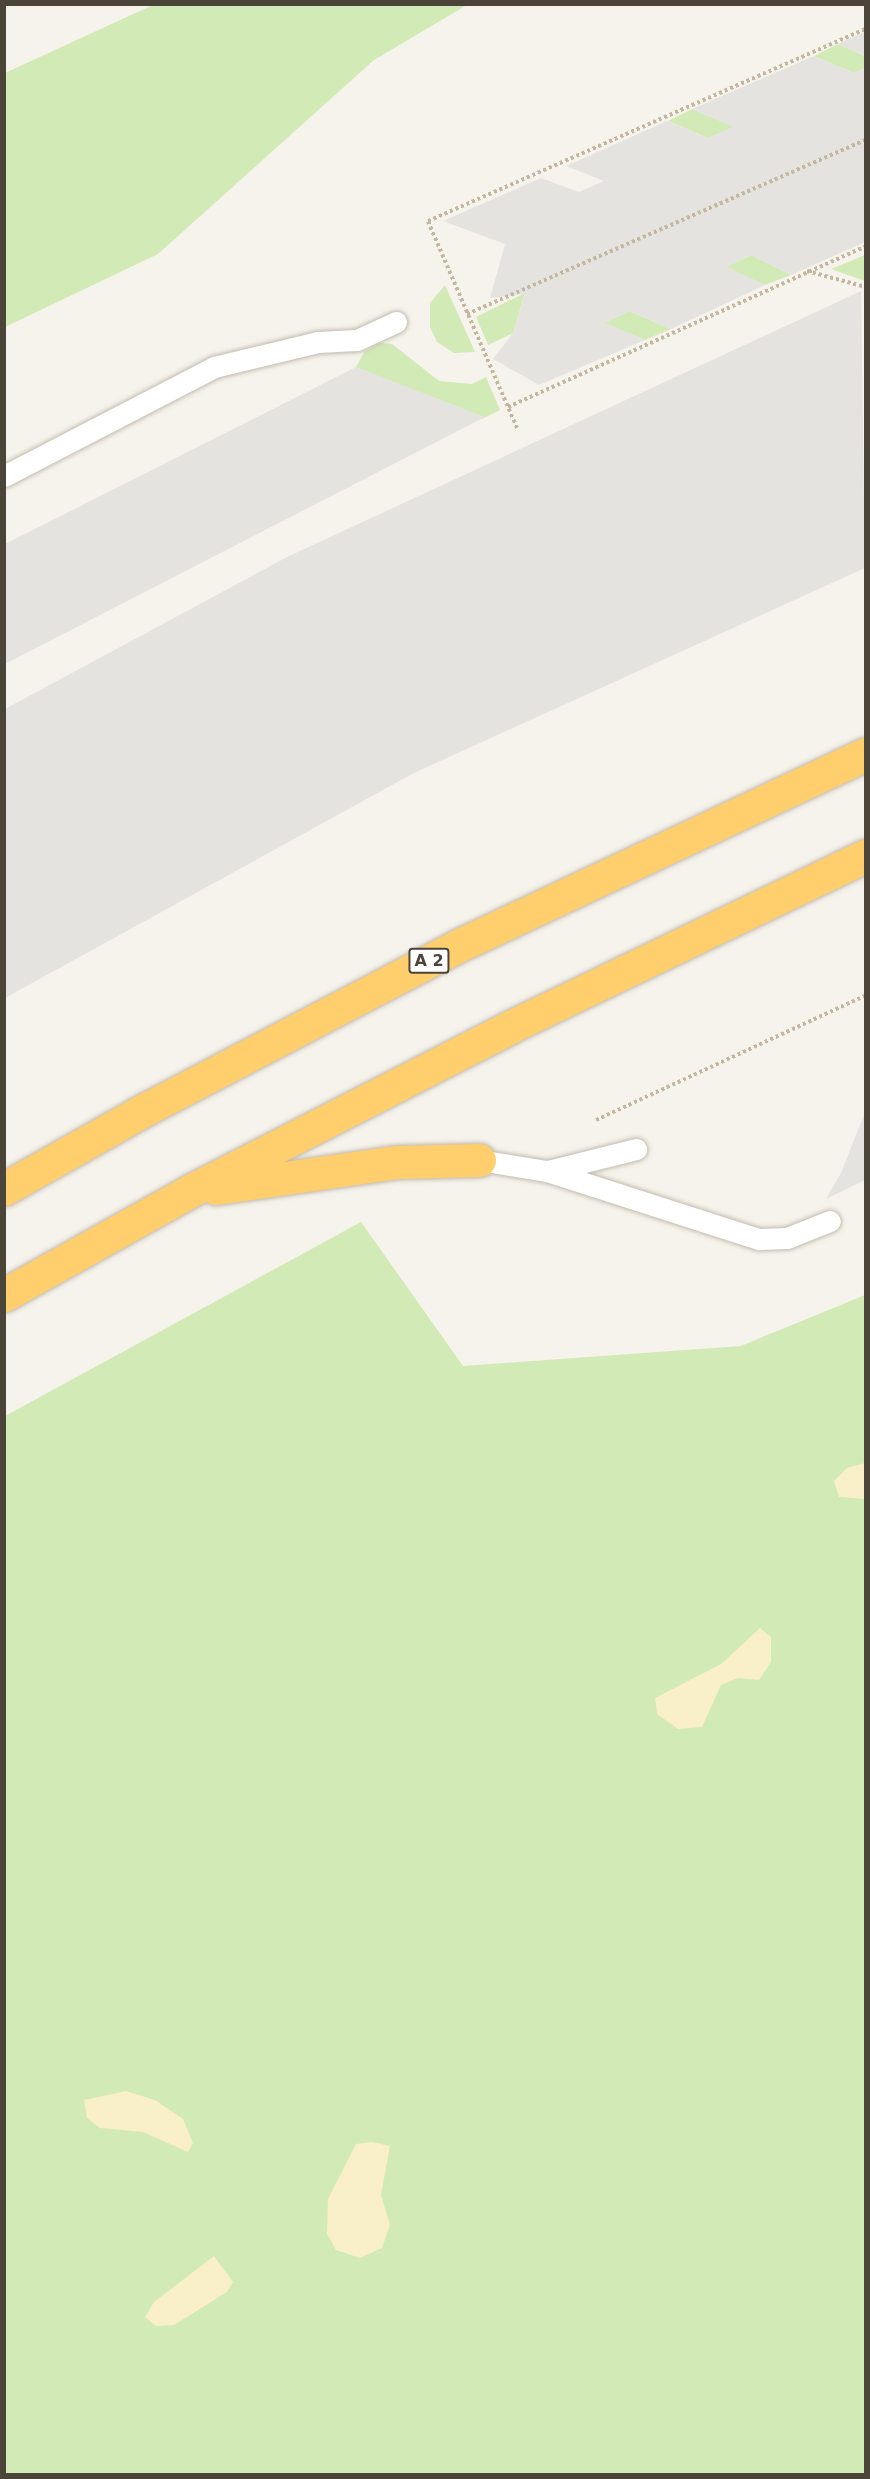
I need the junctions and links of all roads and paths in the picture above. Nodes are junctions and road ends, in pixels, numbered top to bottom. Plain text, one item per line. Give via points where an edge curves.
1 (866, 29) edge
2 (866, 140) edge
3 (866, 246) edge
4 (806, 271) junction
5 (866, 287) edge
6 (467, 314) junction
7 (396, 322) dead end
8 (508, 407) junction
9 (517, 428) dead end
10 (4, 477) edge
11 (866, 754) edge
12 (866, 856) edge
13 (866, 995) edge
14 (596, 1120) dead end
15 (636, 1149) dead end
16 (479, 1160) joint
17 (547, 1171) junction
18 (4, 1189) edge
19 (190, 1191) junction
20 (830, 1221) dead end
21 (4, 1295) edge

1 - 6 path via 428,221
2 - 6 path
3 - 4 path
4 - 5 path
4 - 8 path
6 - 8 path
7 - 10 lane via 357,340 318,342 214,367
8 - 9 path
11 - 18 highway, A 2 via 465,942 146,1109
12 - 19 highway via 510,1028
13 - 14 path
15 - 17 lane
16 - 17 lane
16 - 19 highway via 397,1162
17 - 20 lane via 759,1239 787,1238
19 - 21 highway

